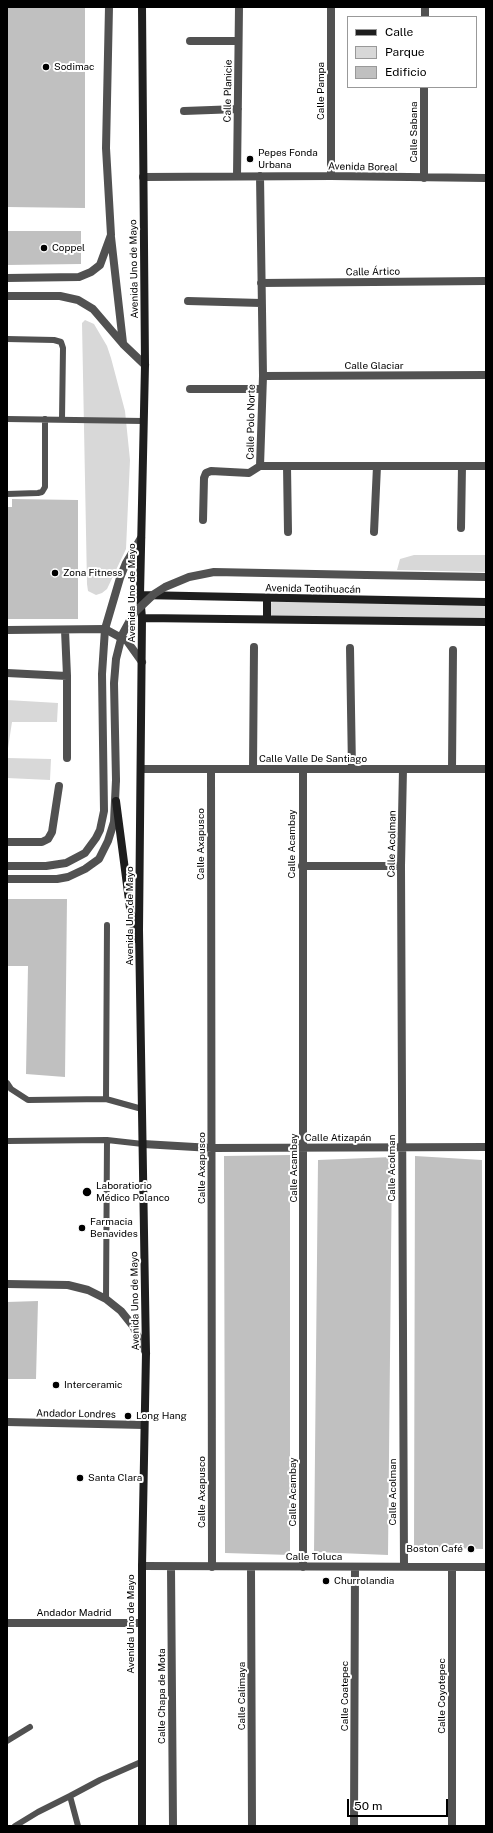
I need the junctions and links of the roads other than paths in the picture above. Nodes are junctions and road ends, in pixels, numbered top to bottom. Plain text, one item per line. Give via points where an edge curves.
1 (109, 7) edge
2 (142, 7) edge
3 (239, 7) edge
4 (332, 7) edge
5 (190, 41) dead end
6 (238, 41) junction
7 (424, 88) edge
8 (238, 109) junction
9 (184, 111) dead end
10 (237, 176) junction
11 (260, 176) junction
12 (331, 176) junction
13 (143, 177) junction
14 (424, 178) junction
15 (486, 178) edge
16 (111, 235) junction
17 (7, 278) edge
18 (486, 281) edge
19 (261, 283) junction
20 (7, 296) edge
21 (188, 301) dead end
22 (261, 303) junction
23 (7, 339) edge
24 (123, 344) junction
25 (145, 365) junction
26 (486, 375) edge
27 (263, 376) junction
28 (262, 388) junction
29 (190, 389) dead end
30 (7, 419) edge
31 (45, 419) junction
32 (62, 419) junction
33 (144, 421) junction
34 (260, 466) junction
35 (287, 466) junction
36 (377, 466) junction
37 (462, 466) junction
38 (486, 466) edge
39 (7, 494) edge
40 (203, 520) dead end
41 (461, 528) dead end
42 (288, 532) dead end
43 (374, 532) dead end
44 (142, 538) junction
45 (486, 577) edge
46 (140, 596) junction
47 (267, 599) junction
48 (486, 602) edge
49 (142, 618) junction
50 (267, 619) junction
51 (486, 622) edge
52 (105, 629) junction
53 (7, 630) edge
54 (65, 630) junction
55 (254, 647) dead end
56 (350, 648) dead end
57 (453, 650) dead end
58 (142, 662) junction
59 (7, 673) edge
60 (67, 676) junction
61 (67, 758) dead end
62 (141, 769) junction
63 (211, 769) junction
64 (253, 769) junction
65 (303, 769) junction
66 (352, 769) junction
67 (403, 769) junction
68 (452, 769) junction
69 (486, 769) edge
70 (59, 786) dead end
71 (116, 801) junction
72 (7, 842) edge
73 (7, 866) edge
74 (302, 866) junction
75 (401, 866) junction
76 (7, 879) edge
77 (107, 925) dead end
78 (140, 951) junction
79 (7, 1083) edge
80 (106, 1099) junction
81 (142, 1109) junction
82 (107, 1140) junction
83 (7, 1141) edge
84 (143, 1144) junction
85 (402, 1147) junction
86 (486, 1147) edge
87 (212, 1148) junction
88 (304, 1148) junction
89 (7, 1284) edge
90 (106, 1299) junction
91 (146, 1353) junction
92 (7, 1422) edge
93 (144, 1425) junction
94 (142, 1566) junction
95 (171, 1566) junction
96 (212, 1566) junction
97 (404, 1566) junction
98 (251, 1567) junction
99 (303, 1567) junction
100 (355, 1567) junction
101 (452, 1567) junction
102 (486, 1567) edge
103 (7, 1623) edge
104 (141, 1623) junction
105 (30, 1727) dead end
106 (7, 1741) edge
107 (141, 1762) junction
108 (70, 1796) junction
109 (15, 1826) edge
110 (78, 1826) edge
111 (142, 1826) edge
112 (173, 1826) edge
113 (252, 1826) edge
114 (354, 1826) edge
115 (452, 1826) edge

1 - 16 street via 106,148
2 - 13 main road, Avenida Uno de Mayo
3 - 6 street, Calle Planicie
4 - 12 street, Calle Pampa
5 - 6 street
6 - 8 street, Calle Planicie
7 - 14 street, Calle Sabana
8 - 9 street
8 - 10 street, Calle Planicie
10 - 11 street, Avenida Boreal
10 - 13 street, Avenida Boreal
11 - 12 street, Avenida Boreal
11 - 19 street, Calle Polo Norte
12 - 14 street, Avenida Boreal
13 - 25 main road, Avenida Uno de Mayo
14 - 15 street, Avenida Boreal
16 - 17 street via 100,265 79,277
16 - 24 street
18 - 19 street, Calle Ártico
19 - 22 street, Calle Polo Norte
20 - 24 street via 60,296 78,300 94,309
21 - 22 street
22 - 27 street, Calle Polo Norte
23 - 32 lane via 61,342
24 - 25 street
25 - 33 main road, Avenida Uno de Mayo
26 - 27 street, Calle Glaciar
27 - 28 street, Calle Polo Norte
28 - 29 street
28 - 34 street, Calle Polo Norte
30 - 31 lane
31 - 32 lane
31 - 39 lane via 45,487 38,493
32 - 33 lane
33 - 44 main road, Avenida Uno de Mayo
34 - 35 street, Calle Polo Norte
34 - 40 street via 249,473 206,473
35 - 36 street, Calle Polo Norte
35 - 42 street
36 - 37 street, Calle Polo Norte
36 - 43 street
37 - 38 street, Calle Polo Norte
37 - 41 street
44 - 46 main road, Avenida Uno de Mayo
44 - 52 street via 123,570
45 - 71 street, bridge via 214,572 177,581 154,594 131,618 122,635 116,659
46 - 47 main road, Avenida Teotihuacán
46 - 49 main road, Avenida Uno de Mayo
47 - 48 main road, Avenida Teotihuacán
47 - 50 main road
49 - 50 main road
49 - 58 main road, Avenida Uno de Mayo
50 - 51 main road
52 - 54 street
52 - 58 street via 127,641
52 - 73 street via 102,674 104,811 100,830 85,852 66,863
53 - 54 street
54 - 60 street
55 - 64 street
56 - 66 street
57 - 68 street
58 - 62 main road, Avenida Uno de Mayo
59 - 60 street
60 - 61 street
62 - 63 street, Calle Valle De Santiago
62 - 78 main road, Avenida Uno de Mayo
63 - 64 street, Calle Valle De Santiago
63 - 87 street, Calle Axapusco
64 - 65 street, Calle Valle De Santiago
65 - 66 street, Calle Valle De Santiago
65 - 74 street, Calle Acambay
66 - 67 street, Calle Valle De Santiago
67 - 68 street, Calle Valle De Santiago
67 - 75 street, Calle Acolman
68 - 69 street, Calle Valle De Santiago
70 - 72 street via 52,832 48,839 42,842
71 - 76 street via 114,822 99,859 78,873 57,879
71 - 78 main road via 130,908
74 - 75 street
74 - 88 street, Calle Acambay
75 - 85 street, Calle Acolman
77 - 80 lane
78 - 81 main road, Avenida Uno de Mayo
79 - 80 lane via 11,1089 28,1100
80 - 81 lane
81 - 84 main road, Avenida Uno de Mayo
82 - 83 lane
82 - 84 lane
82 - 90 lane
84 - 87 street, Calle Atizapán
84 - 91 main road, Avenida Uno de Mayo
85 - 86 street, Calle Atizapán
85 - 88 street, Calle Atizapán
85 - 97 street, Calle Acolman
87 - 88 street, Calle Atizapán
87 - 96 street, Calle Axapusco
88 - 99 street, Calle Acambay
89 - 90 street via 68,1285 88,1290
90 - 91 street via 121,1311
91 - 93 main road, Avenida Uno de Mayo
92 - 93 street, Andador Londres
93 - 94 main road, Avenida Uno de Mayo
94 - 95 street, Calle Toluca
94 - 104 main road, Avenida Uno de Mayo
95 - 96 street, Calle Toluca
95 - 112 street, Calle Chapa de Mota
96 - 98 street, Calle Toluca
97 - 100 street, Calle Toluca
97 - 101 street, Calle Toluca
98 - 99 street, Calle Toluca
98 - 113 street, Calle Calimaya
99 - 100 street, Calle Toluca
100 - 114 street, Calle Coatepec
101 - 102 street, Calle Toluca
101 - 115 street, Calle Coyotepec
103 - 104 street, Andador Madrid
104 - 107 main road, Avenida Uno de Mayo
105 - 106 lane
107 - 108 lane
107 - 111 main road, Avenida Uno de Mayo
108 - 109 lane
108 - 110 lane

